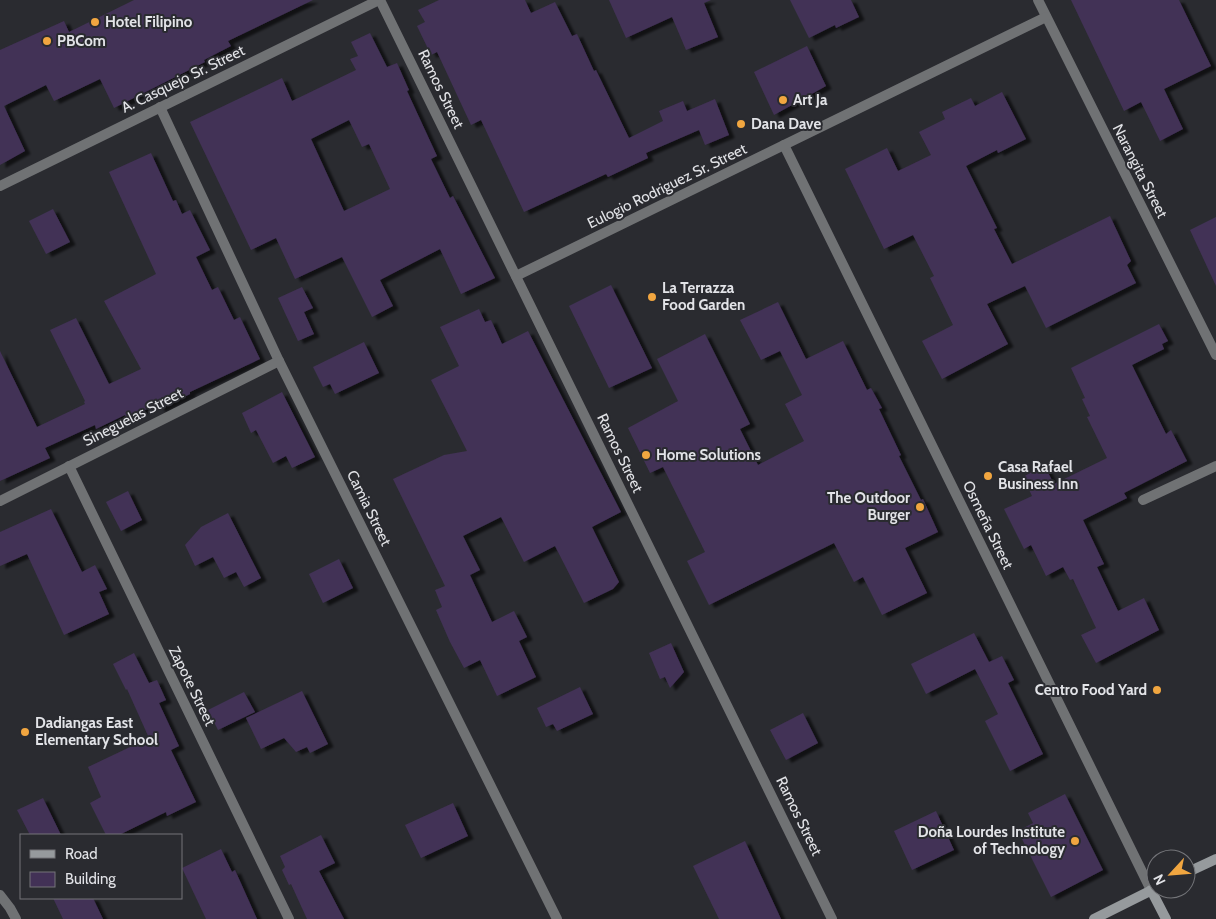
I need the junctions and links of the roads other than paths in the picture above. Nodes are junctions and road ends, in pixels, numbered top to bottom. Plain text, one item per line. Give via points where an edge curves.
1 (380, 0) edge
2 (1038, 0) edge
3 (1046, 17) junction
4 (160, 107) junction
5 (784, 145) junction
6 (0, 186) edge
7 (516, 276) junction
8 (1216, 355) edge
9 (279, 361) junction
10 (69, 466) junction
11 (1216, 466) edge
12 (1143, 500) dead end
13 (0, 501) edge
14 (1216, 859) edge
15 (1196, 868) edge
16 (1146, 873) edge
17 (1146, 893) edge
18 (0, 895) edge
19 (1158, 899) edge
20 (16, 919) edge
21 (289, 919) edge
22 (556, 919) edge
23 (832, 919) edge
24 (1094, 919) edge
25 (1166, 919) edge

1 - 4 street, A. Casquejo Sr. Street
1 - 7 street, Ramos Street
2 - 3 street, Narangita Street
3 - 5 street, Eulogio Rodriguez Sr. Street
3 - 8 street, Narangita Street
4 - 6 street, A. Casquejo Sr. Street
4 - 9 street, Camia Street
5 - 7 street, Eulogio Rodriguez Sr. Street
5 - 16 street, Osmeña Street
7 - 23 street, Ramos Street
9 - 10 street, Sineguelas Street
9 - 22 street, Camia Street
10 - 13 street, Sineguelas Street
10 - 21 street, Zapote Street
11 - 12 street
14 - 15 street
17 - 24 street
18 - 20 street
19 - 25 street, Osmeña Street

